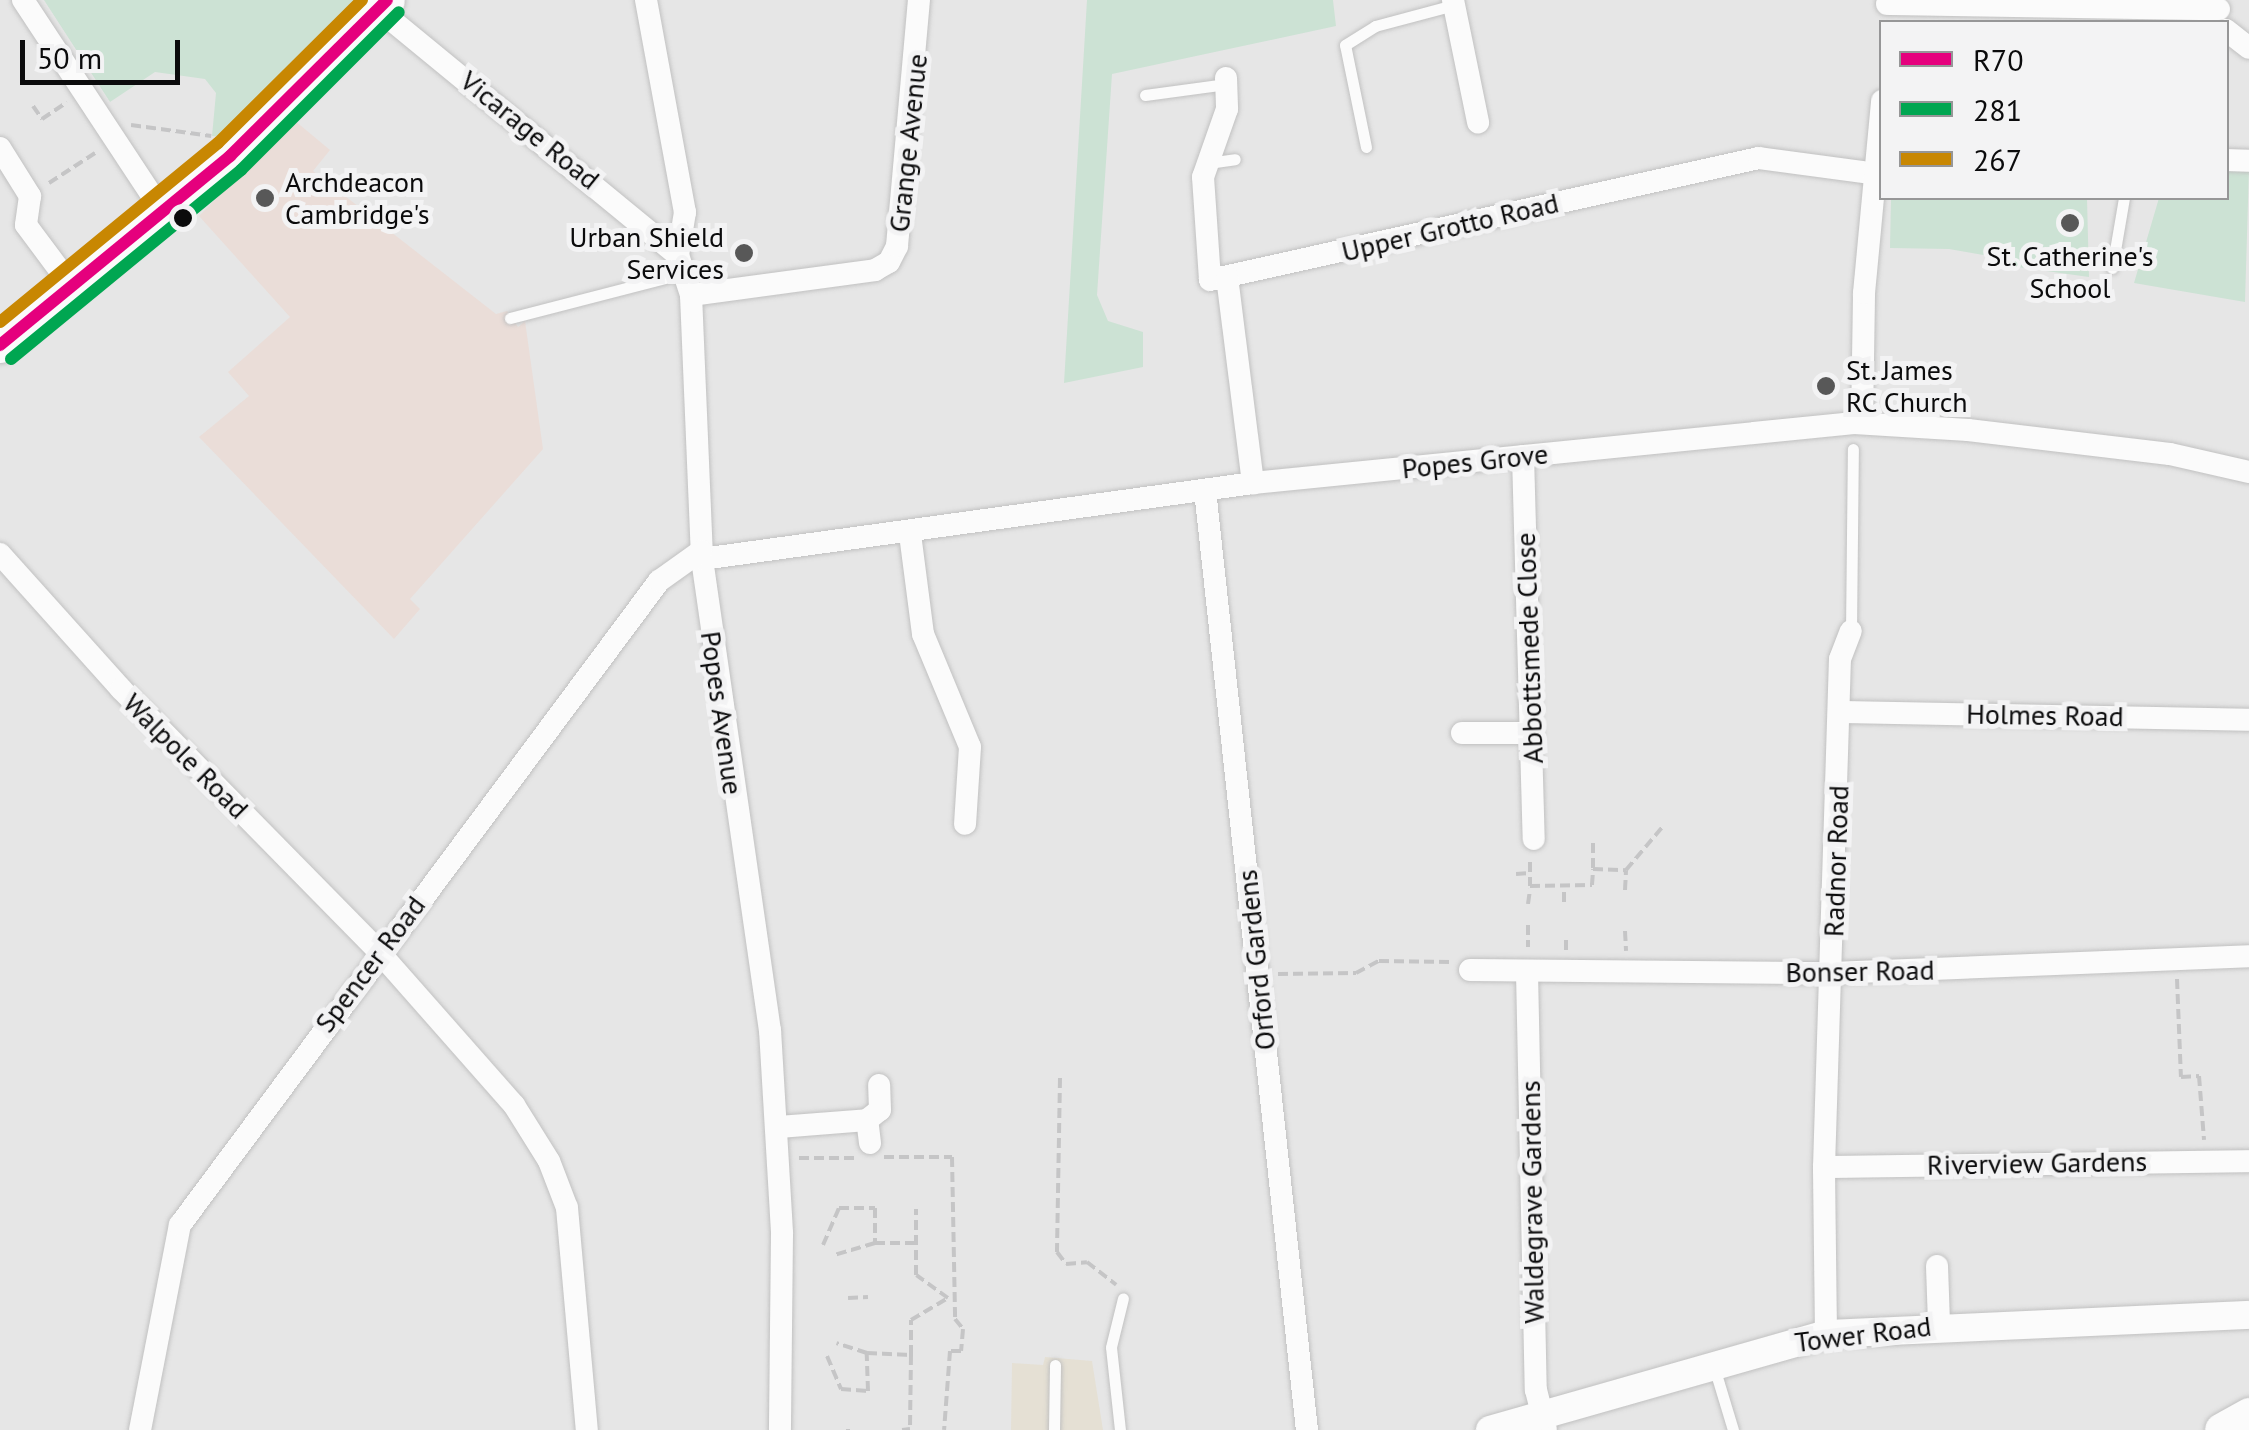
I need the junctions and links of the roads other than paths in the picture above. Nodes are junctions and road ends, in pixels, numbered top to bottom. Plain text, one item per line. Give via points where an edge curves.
1 (23, 0) edge
2 (646, 0) edge
3 (919, 0) edge
4 (1454, 3) edge
5 (383, 4) edge
6 (1887, 9) edge
7 (2222, 15) edge
8 (2229, 24) edge
9 (2249, 48) edge
10 (1226, 81) joint
11 (1146, 95) dead end
12 (1478, 122) dead end
13 (1366, 147) dead end
14 (0, 148) edge
15 (1235, 159) dead end
16 (1208, 163) junction
17 (1879, 165) edge
18 (2124, 200) edge
19 (164, 214) junction
20 (2112, 268) dead end
21 (684, 274) junction
22 (1227, 277) junction
23 (73, 288) junction
24 (510, 318) dead end
25 (0, 345) edge
26 (1862, 423) junction
27 (1853, 449) dead end
28 (1523, 456) junction
29 (2249, 472) edge
30 (1253, 483) junction
31 (1205, 490) junction
32 (910, 534) junction
33 (0, 554) edge
34 (702, 555) junction
35 (1851, 631) joint
36 (1841, 712) junction
37 (2249, 720) edge
38 (1532, 733) junction
39 (1462, 734) dead end
40 (965, 824) dead end
41 (1535, 844) road end
42 (379, 952) junction
43 (2249, 956) edge
44 (1470, 970) road end
45 (1527, 972) junction
46 (1832, 972) junction
47 (878, 1085) dead end
48 (778, 1126) junction
49 (2249, 1162) edge
50 (1824, 1167) junction
51 (1937, 1266) dead end
52 (1123, 1298) road end
53 (2249, 1315) edge
54 (1940, 1324) junction
55 (1826, 1334) junction
56 (1713, 1363) junction
57 (1055, 1366) dead end
58 (2249, 1415) edge
59 (1543, 1422) edge
60 (140, 1430) edge
61 (587, 1430) edge
62 (780, 1430) edge
63 (1054, 1430) edge
64 (1120, 1430) edge
65 (1307, 1430) edge
66 (1490, 1430) edge
67 (1732, 1430) edge
68 (2222, 1430) edge

1 - 19 street
2 - 21 street, Popes Avenue via 685,212
3 - 21 street, Grange Avenue via 897,246 889,262 875,270
4 - 12 street
4 - 13 lane via 1376,26 1344,45
5 - 19 main road
5 - 21 street, Vicarage Road
6 - 7 street
8 - 9 street
10 - 11 lane
10 - 16 street via 1227,109
14 - 23 street via 30,196 26,225
15 - 16 lane
16 - 22 street via 1203,176 1210,280
17 - 22 street, Upper Grotto Road via 1759,158
17 - 26 street via 1864,293
18 - 20 lane
19 - 23 main road
21 - 24 lane
21 - 34 street, Popes Avenue
22 - 30 street
23 - 25 main road
26 - 28 street, Popes Grove
26 - 29 street, Popes Grove via 2170,454
27 - 35 lane
28 - 30 street, Popes Grove
28 - 38 street, Abbottsmede Close
30 - 31 street, Popes Grove
31 - 32 street, Popes Grove
31 - 65 street, Orford Gardens
32 - 34 street, Popes Grove
32 - 40 street via 923,634 970,747
33 - 42 street, Walpole Road via 120,689
34 - 42 street, Spencer Road via 659,581
34 - 48 street, Popes Avenue
35 - 36 street, Radnor Road via 1840,659
36 - 37 street, Holmes Road
36 - 46 street, Radnor Road
38 - 39 street
38 - 41 street, Abbottsmede Close
42 - 60 street, Spencer Road via 180,1225
42 - 61 street, Walpole Road via 514,1104 548,1161 567,1208
43 - 46 street, Bonser Road
44 - 45 street, Bonser Road
45 - 46 street, Bonser Road
45 - 59 street, Waldegrave Gardens
46 - 50 street, Radnor Road
47 - 48 street via 880,1110 867,1144
48 - 62 street, Popes Avenue
49 - 50 street, Riverview Gardens
50 - 55 street, Radnor Road
51 - 54 street
52 - 64 lane via 1111,1347
53 - 54 street, Tower Road
54 - 55 street, Tower Road
55 - 56 street, Tower Road
56 - 59 street, Tower Road
56 - 67 lane
57 - 63 lane
58 - 68 main road
59 - 66 street, Tower Road

